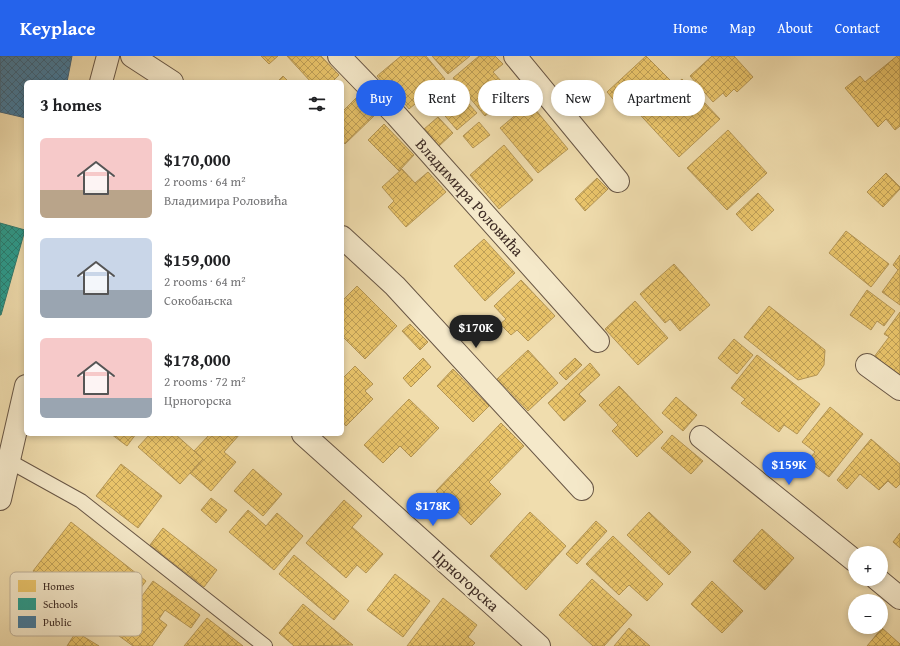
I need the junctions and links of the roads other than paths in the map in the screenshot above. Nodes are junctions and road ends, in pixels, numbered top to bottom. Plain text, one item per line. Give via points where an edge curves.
1 (108, 56) edge
2 (132, 56) edge
3 (339, 56) edge
4 (515, 56) edge
5 (102, 80) edge
6 (169, 80) edge
7 (618, 181) dead end
8 (344, 239) edge
9 (598, 340) dead end
10 (867, 365) dead end
11 (900, 389) edge
12 (24, 395) edge
13 (305, 436) edge
14 (701, 437) dead end
15 (9, 461) junction
16 (582, 489) dead end
17 (0, 499) edge
18 (848, 555) edge
19 (885, 586) edge
20 (900, 598) edge
21 (265, 646) edge
22 (539, 646) edge

1 - 5 street
2 - 6 street
3 - 9 street, Владимира Роловића via 396,115
4 - 7 street
8 - 16 street via 395,286
10 - 11 street
12 - 15 street
13 - 22 street, Црногорска
14 - 18 street
15 - 17 street
15 - 21 lane via 81,501
19 - 20 street

